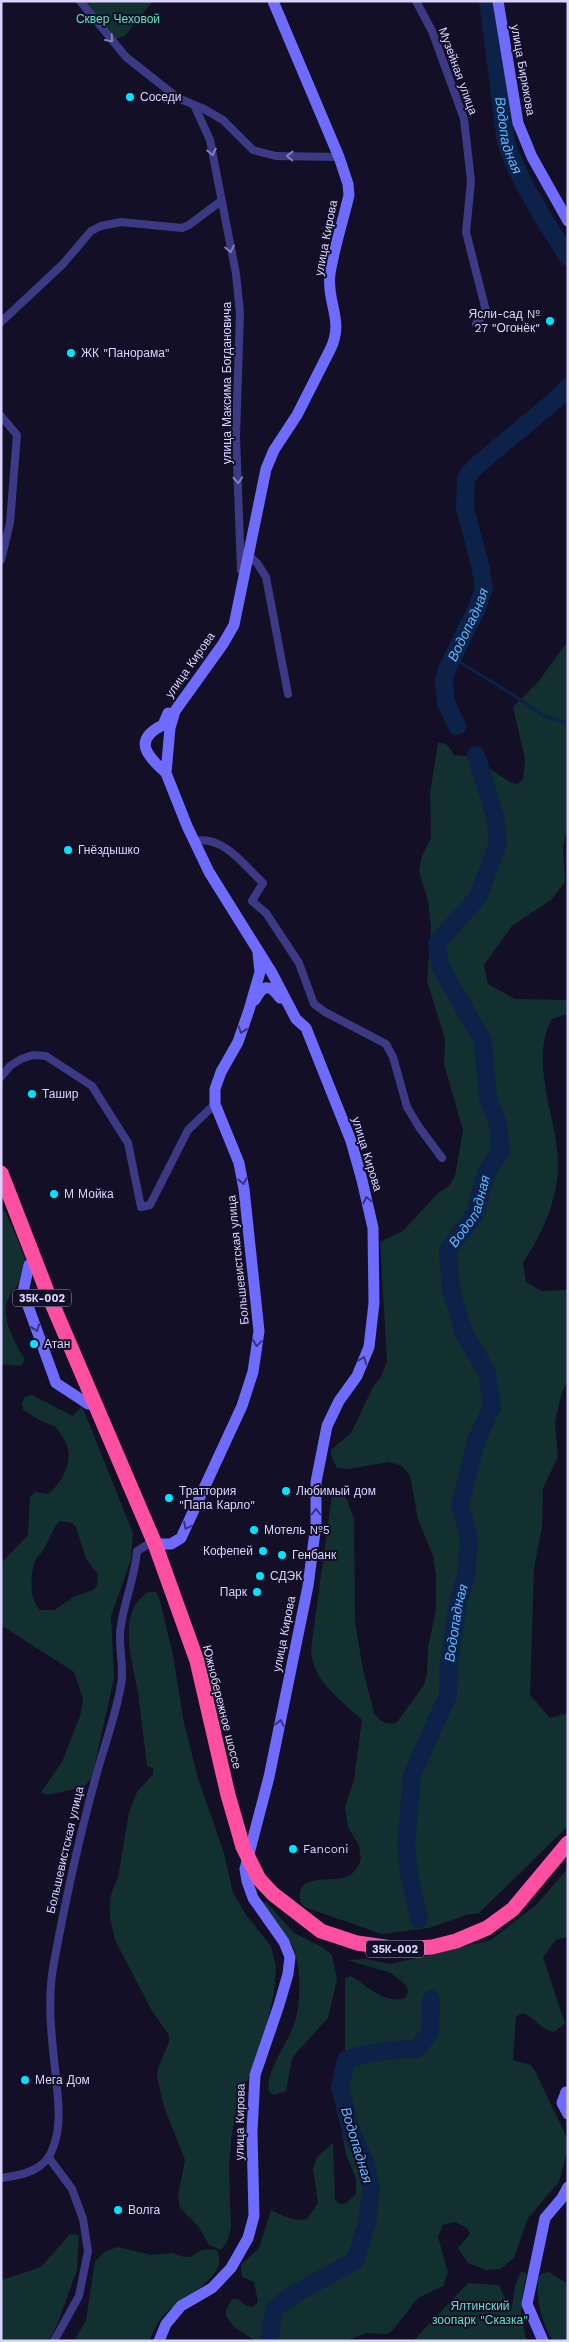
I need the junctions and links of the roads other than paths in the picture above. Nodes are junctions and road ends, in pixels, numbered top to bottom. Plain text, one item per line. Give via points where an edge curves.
1 (80, 1) edge
2 (273, 1) edge
3 (416, 1) edge
4 (498, 1) edge
5 (195, 107) junction
6 (339, 157) junction
7 (221, 201) junction
8 (568, 221) edge
9 (1, 322) edge
10 (476, 324) dead end
11 (1, 416) edge
12 (247, 557) junction
13 (1, 560) edge
14 (241, 574) junction
15 (288, 694) dead end
16 (166, 727) junction
17 (166, 773) junction
18 (195, 841) junction
19 (257, 949) junction
20 (249, 1010) junction
21 (296, 1019) junction
22 (1, 1077) edge
23 (215, 1104) junction
24 (442, 1158) dead end
25 (1, 1173) edge
26 (1, 1191) edge
27 (30, 1264) junction
28 (88, 1404) junction
29 (146, 1547) junction
30 (568, 1843) edge
31 (568, 1852) edge
32 (246, 1865) junction
33 (568, 2092) edge
34 (568, 2114) edge
35 (49, 2158) junction
36 (1, 2178) edge
37 (568, 2187) edge
38 (54, 2341) edge
39 (159, 2341) edge
40 (543, 2341) edge

1 -> 5 street via 126,56 178,98
2 - 6 main road, улица Кирова
3 - 10 street, Музейная улица via 432,31 464,119 471,181 466,232 486,311
4 - 8 main road, улица Бирюкова via 518,123 532,157
6 -> 5 street via 264,155 252,150 223,120
5 -> 7 street, улица Максима Богдановича via 210,140
6 - 12 main road, улица Кирова via 346,175 348,195 330,276 337,325 335,340 266,469
7 - 9 street via 182,228 121,222 91,231 62,264
7 -> 14 street, улица Максима Богдановича via 236,274 240,313 236,436
11 - 13 street via 17,435 10,523
12 - 14 main road
12 - 15 street via 257,563 266,576
12 - 16 main road, улица Кирова via 234,625
14 - 16 main road via 229,624 169,710
16 - 17 main road, улица Кирова
16 - 17 main road via 152,731 145,750
17 - 18 main road, улица Кирова
18 - 19 main road, улица Кирова via 209,872
18 - 24 street via 214,842 233,854 262,883 252,901 266,913 299,963 314,1004 386,1044 393,1057 407,1107
19 - 20 main road, Большевистская улица via 260,972
19 - 21 main road, улица Кирова
20 - 21 main road via 261,990 267,987 274,989
20 -> 23 main road, Большевистская улица via 238,1042 221,1072 215,1089
32 -> 21 main road, улица Кирова via 269,1777 308,1586 316,1524 316,1482 327,1426 339,1401 357,1376 369,1347 374,1303 373,1228 362,1180 351,1142 306,1028
22 - 23 street via 21,1059 33,1055 46,1056 92,1086 128,1143 141,1207 150,1205 188,1130
23 -> 29 main road, Большевистская улица via 239,1163 244,1189 259,1331 253,1372 242,1406 181,1538 171,1544
25 - 29 highway, Южнобережное шоссе / 35К-002
26 - 27 highway, Южнобережное шоссе / 35К-002
27 - 28 highway, Южнобережное шоссе / 35К-002
27 -> 28 main road via 23,1292 56,1383
28 - 29 highway, Южнобережное шоссе
29 - 32 highway, Южнобережное шоссе / 35К-002 via 189,1653 221,1791
29 - 32 highway, Южнобережное шоссе / 35К-002 via 197,1661
29 - 35 street, Большевистская улица via 135,1572 120,1628 122,1682 84,1823 53,1969 50,1997 59,2112 58,2134
30 - 32 highway, Южнобережное шоссе / 35К-002 via 513,1908 486,1928 432,1947 399,1949 357,1943 320,1931 273,1894
31 - 32 highway, Южнобережное шоссе / 35К-002 via 519,1909 488,1931 455,1946 420,1953 382,1952 322,1937 270,1899 257,1886
32 - 39 main road, улица Кирова via 253,1898 284,1942 290,1957 279,2005 255,2076 252,2132 254,2216 248,2238 231,2268 212,2288 182,2306 166,2324
33 - 34 main road via 562,2103
35 - 36 street via 40,2168
35 - 38 street via 72,2189 83,2218 88,2251 79,2296
37 - 40 main road via 545,2218 527,2304

